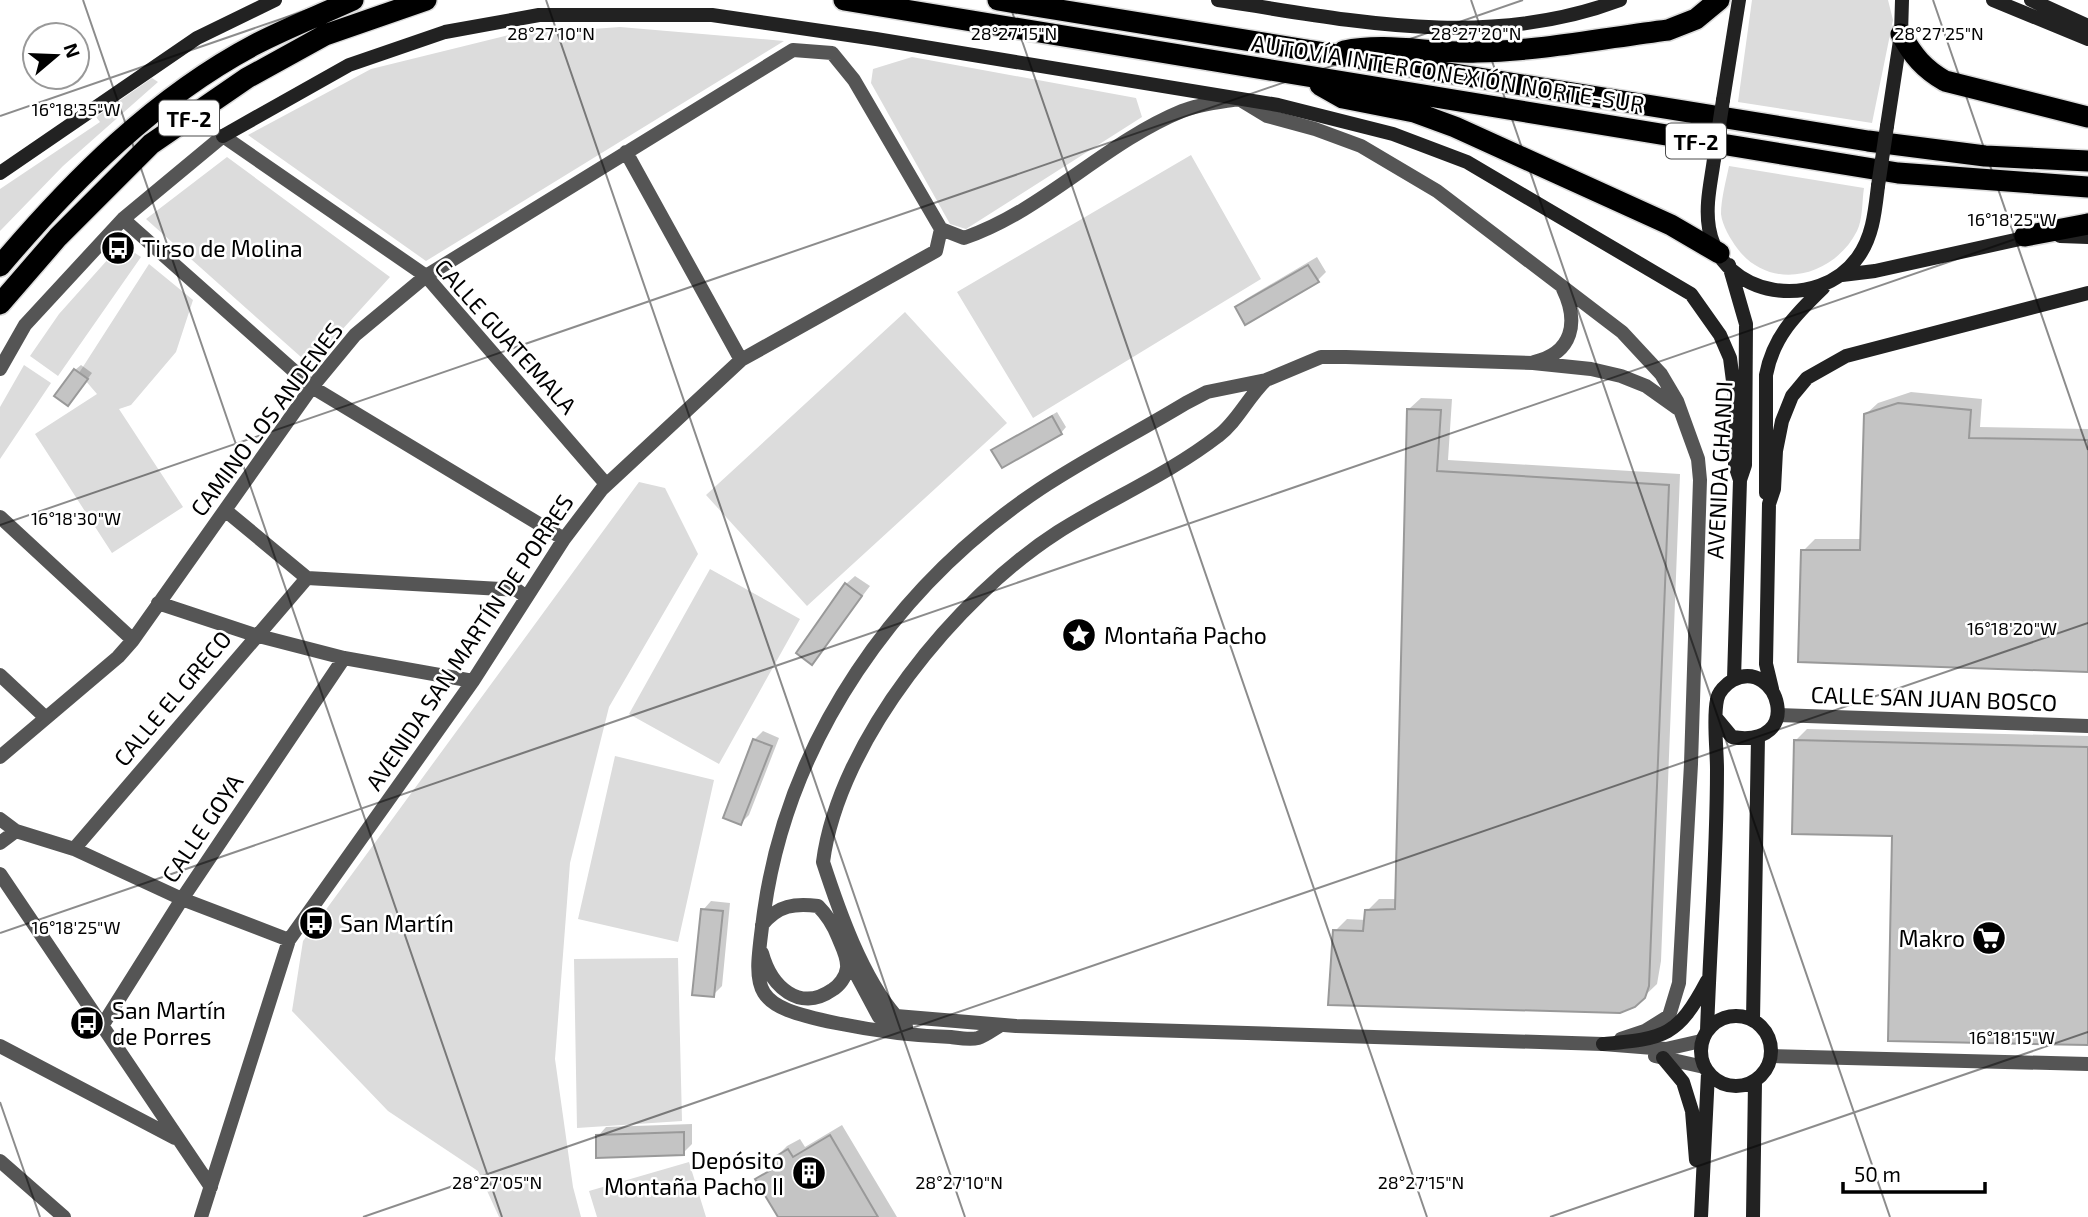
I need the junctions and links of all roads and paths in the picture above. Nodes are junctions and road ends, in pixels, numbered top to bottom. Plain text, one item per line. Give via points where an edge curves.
1 (275, 0) edge
2 (353, 0) edge
3 (426, 0) edge
4 (844, 0) edge
5 (998, 0) edge
6 (1218, 0) edge
7 (1620, 0) edge
8 (1719, 0) edge
9 (1739, 0) edge
10 (1902, 0) edge
11 (1993, 0) edge
12 (2031, 0) edge
13 (2088, 26) edge
14 (1901, 34) junction
15 (2088, 38) edge
16 (1332, 54) junction
17 (1306, 77) junction
18 (1239, 99) junction
19 (2088, 117) edge
20 (223, 136) junction
21 (626, 152) junction
22 (2088, 161) edge
23 (0, 173) edge
24 (2088, 187) edge
25 (123, 219) junction
26 (2088, 224) edge
27 (941, 229) junction
28 (2025, 236) junction
29 (2088, 237) edge
30 (1724, 259) junction
31 (0, 266) edge
32 (1842, 275) junction
33 (426, 276) junction
34 (1560, 283) junction
35 (1825, 286) junction
36 (2088, 293) edge
37 (0, 304) edge
38 (741, 359) junction
39 (1533, 363) junction
40 (0, 369) edge
41 (1266, 380) junction
42 (312, 387) junction
43 (1681, 411) junction
44 (1740, 480) junction
45 (606, 484) junction
46 (1769, 504) junction
47 (225, 510) junction
48 (0, 517) edge
49 (564, 539) junction
50 (307, 578) junction
51 (526, 597) junction
52 (158, 604) junction
53 (255, 635) junction
54 (133, 640) junction
55 (344, 658) junction
56 (0, 676) edge
57 (1734, 680) junction
58 (474, 681) junction
59 (1772, 690) junction
60 (1778, 715) junction
61 (46, 718) junction
62 (1717, 719) junction
63 (2088, 726) edge
64 (1758, 737) junction
65 (0, 757) edge
66 (0, 819) edge
67 (16, 831) junction
68 (0, 843) edge
69 (74, 849) junction
70 (0, 866) edge
71 (0, 874) edge
72 (0, 888) edge
73 (183, 898) junction
74 (30, 916) junction
75 (762, 925) junction
76 (289, 940) junction
77 (760, 945) junction
78 (845, 954) junction
79 (1709, 977) junction
80 (1753, 1020) junction
81 (977, 1023) junction
82 (1002, 1025) junction
83 (102, 1026) junction
84 (1704, 1036) junction
85 (1604, 1044) junction
86 (0, 1046) edge
87 (1771, 1056) junction
88 (1663, 1058) junction
89 (2088, 1064) edge
90 (1706, 1070) junction
91 (1755, 1082) junction
92 (176, 1138) junction
93 (0, 1161) edge
94 (1702, 1184) junction
95 (211, 1187) junction
96 (64, 1217) edge
97 (201, 1217) edge
98 (1701, 1217) edge
99 (1753, 1217) edge

1 - 23 street via 197,38
2 - 31 highway, TF-2 via 254,45 181,92 104,152
3 - 37 highway, TF-2 via 325,35 247,78 151,144 58,237
4 - 17 highway, AUTOVÍA INTERCONEXIÓN NORTE-SUR / TF-2
5 - 16 highway, AUTOVÍA INTERCONEXIÓN NORTE-SUR / TF-2
6 - 7 street via 1393,27 1454,30 1516,26
8 - 16 highway via 1696,19 1668,30 1478,52 1373,45
9 - 30 street, AVENIDA GHANDI, bridge via 1707,210 1709,231
10 - 14 street
11 - 15 street
12 - 13 street
14 - 19 highway via 1914,57 1945,81
14 - 32 street, bridge via 1869,239
16 - 22 highway, AUTOVÍA INTERCONEXIÓN NORTE-SUR / TF-2 via 1868,141 1985,156
17 - 24 highway, AUTOVÍA INTERCONEXIÓN NORTE-SUR / TF-2 via 1898,173
17 - 30 highway via 1343,98 1414,112 1455,127 1671,225
18 - 20 street via 712,15 540,15 446,32 349,65
18 - 27 street via 1182,111 1118,146 989,229 964,238
18 - 34 street via 1267,117 1337,136 1391,163 1437,191
18 - 44 street via 1392,134 1467,162 1691,294 1730,358 1737,404 1735,465
20 - 25 street
20 - 33 street, CALLE GUATEMALA
21 - 27 street, CAMINO LOS ANDENES via 793,50 832,53 854,80
21 - 33 street, CAMINO LOS ANDENES
21 - 38 street
25 - 40 street via 25,325
25 - 42 street
26 - 28 highway
27 - 38 street, AVENIDA SAN MARTÍN DE PORRES via 936,251
28 - 29 street
28 - 32 street
30 - 35 street via 1748,281 1767,290
30 - 44 street, AVENIDA GHANDI via 1746,324 1745,465
32 - 35 street
33 - 42 street, CAMINO LOS ANDENES via 355,335
33 - 45 street, CALLE GUATEMALA
34 - 39 street via 1572,308 1573,329 1550,359
34 - 43 street via 1641,351 1661,374
35 - 46 street, AVENIDA GHANDI via 1786,327 1769,356 1765,489
36 - 46 street via 1846,356 1823,367 1792,396 1782,421
38 - 45 street, AVENIDA SAN MARTÍN DE PORRES
39 - 41 street via 1321,357
39 - 43 street via 1621,376 1646,386
41 - 75 street via 1207,391 1041,489 993,524 922,589 864,659 811,752 771,868
41 - 81 street via 1220,435 1058,532 981,595 905,680 850,775 825,843 823,862 871,981 896,1016
42 - 47 street, CAMINO LOS ANDENES
42 - 49 street
43 - 85 street via 1698,459 1700,480 1679,983 1669,1016
44 - 57 street, AVENIDA GHANDI
45 - 49 street, AVENIDA SAN MARTÍN DE PORRES
46 - 59 street via 1766,664
47 - 50 street
47 - 52 street, CAMINO LOS ANDENES
48 - 54 street
49 - 51 street, AVENIDA SAN MARTÍN DE PORRES
50 - 51 street via 517,590
50 - 53 street, CALLE EL GRECO
51 - 58 street, AVENIDA SAN MARTÍN DE PORRES
52 - 53 street
52 - 54 street, CAMINO LOS ANDENES
53 - 55 street
53 - 69 street, CALLE EL GRECO
54 - 61 street, CAMINO LOS ANDENES
55 - 58 street
55 - 73 street, CALLE GOYA
56 - 61 street
57 - 59 street via 1758,679
57 - 62 street via 1717,700
58 - 76 street, AVENIDA SAN MARTÍN DE PORRES
59 - 60 street
60 - 63 street, CALLE SAN JUAN BOSCO
60 - 64 street via 1767,733
61 - 65 street, CAMINO LOS ANDENES
62 - 64 street via 1732,737
62 - 79 street
64 - 80 street
66 - 67 street
67 - 68 street
67 - 69 street
69 - 73 street
70 - 74 street
71 - 74 street
72 - 74 street
73 - 76 street
73 - 83 street, CALLE GOYA
74 - 83 street
75 - 77 street
75 - 78 street via 785,906 818,906 829,917
76 - 95 street, AVENIDA SAN MARTÍN DE PORRES
77 - 78 street via 774,981 802,1000 819,998 835,988 847,970
77 - 82 street via 758,981 770,1003 784,1011 914,1037 976,1039
78 - 81 street via 879,1017 897,1026 932,1029
79 - 84 street
79 - 85 street via 1691,1010 1669,1032
80 - 84 street via 1723,1018
80 - 87 street via 1768,1035
81 - 82 street
82 - 85 street
83 - 92 street
84 - 85 street via 1666,1049
84 - 90 street
85 - 88 street
86 - 92 street
87 - 89 street
87 - 91 street
88 - 90 street
88 - 94 street via 1679,1075 1692,1111 1694,1154
90 - 91 street via 1724,1085
90 - 94 street
91 - 99 street
92 - 95 street
93 - 96 street
94 - 98 street
95 - 97 street, AVENIDA SAN MARTÍN DE PORRES

